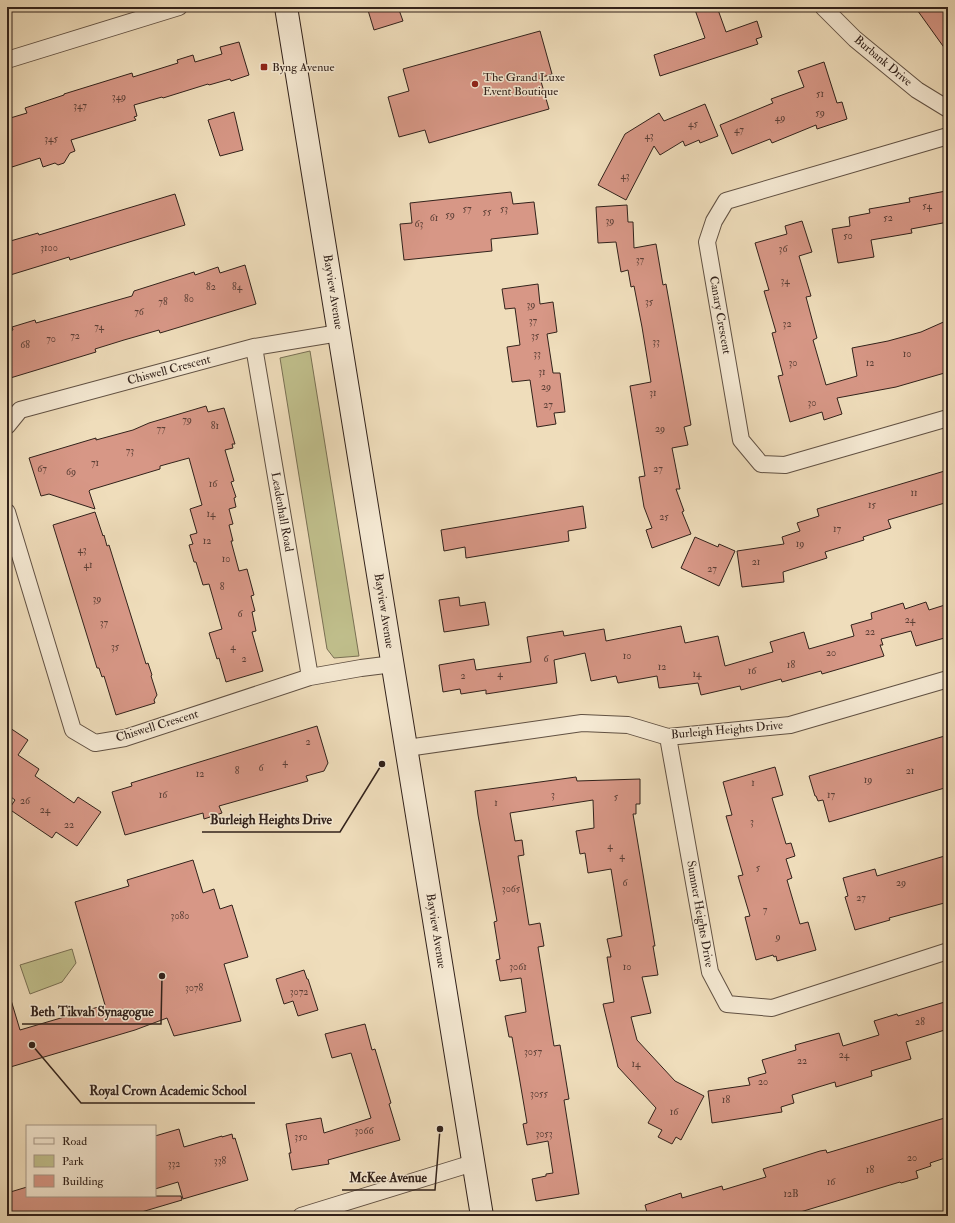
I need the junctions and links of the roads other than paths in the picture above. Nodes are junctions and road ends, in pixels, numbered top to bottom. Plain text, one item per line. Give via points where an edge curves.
1 (179, 7) edge
2 (286, 7) edge
3 (823, 7) edge
4 (7, 60) edge
5 (948, 109) edge
6 (948, 136) edge
7 (339, 333) junction
8 (254, 347) junction
9 (948, 418) edge
10 (7, 426) edge
11 (7, 512) edge
12 (393, 664) junction
13 (310, 677) junction
14 (948, 678) edge
15 (668, 737) junction
16 (407, 748) junction
17 (948, 951) edge
18 (473, 1163) junction
19 (301, 1216) edge
20 (482, 1216) edge

1 - 4 street
2 - 7 main road, Bayview Avenue
3 - 5 street, Burbank Drive via 855,39 898,75
6 - 9 street, Canary Crescent via 726,201 714,221 707,242 741,440 761,464 785,465
7 - 8 street, Chiswell Crescent
7 - 12 main road, Bayview Avenue
8 - 10 street, Chiswell Crescent via 20,410
8 - 13 street, Leadenhall Road
11 - 13 street, Chiswell Crescent via 73,730 94,743 125,738
12 - 13 street, Chiswell Crescent
12 - 16 main road, Bayview Avenue
14 - 15 street, Burleigh Heights Drive via 790,725
15 - 16 street, Burleigh Heights Drive via 628,725 582,723
15 - 17 street, Sumner Heights Drive via 710,972 727,1004 772,1008
16 - 18 main road, Bayview Avenue
18 - 19 street
18 - 20 main road, Bayview Avenue

